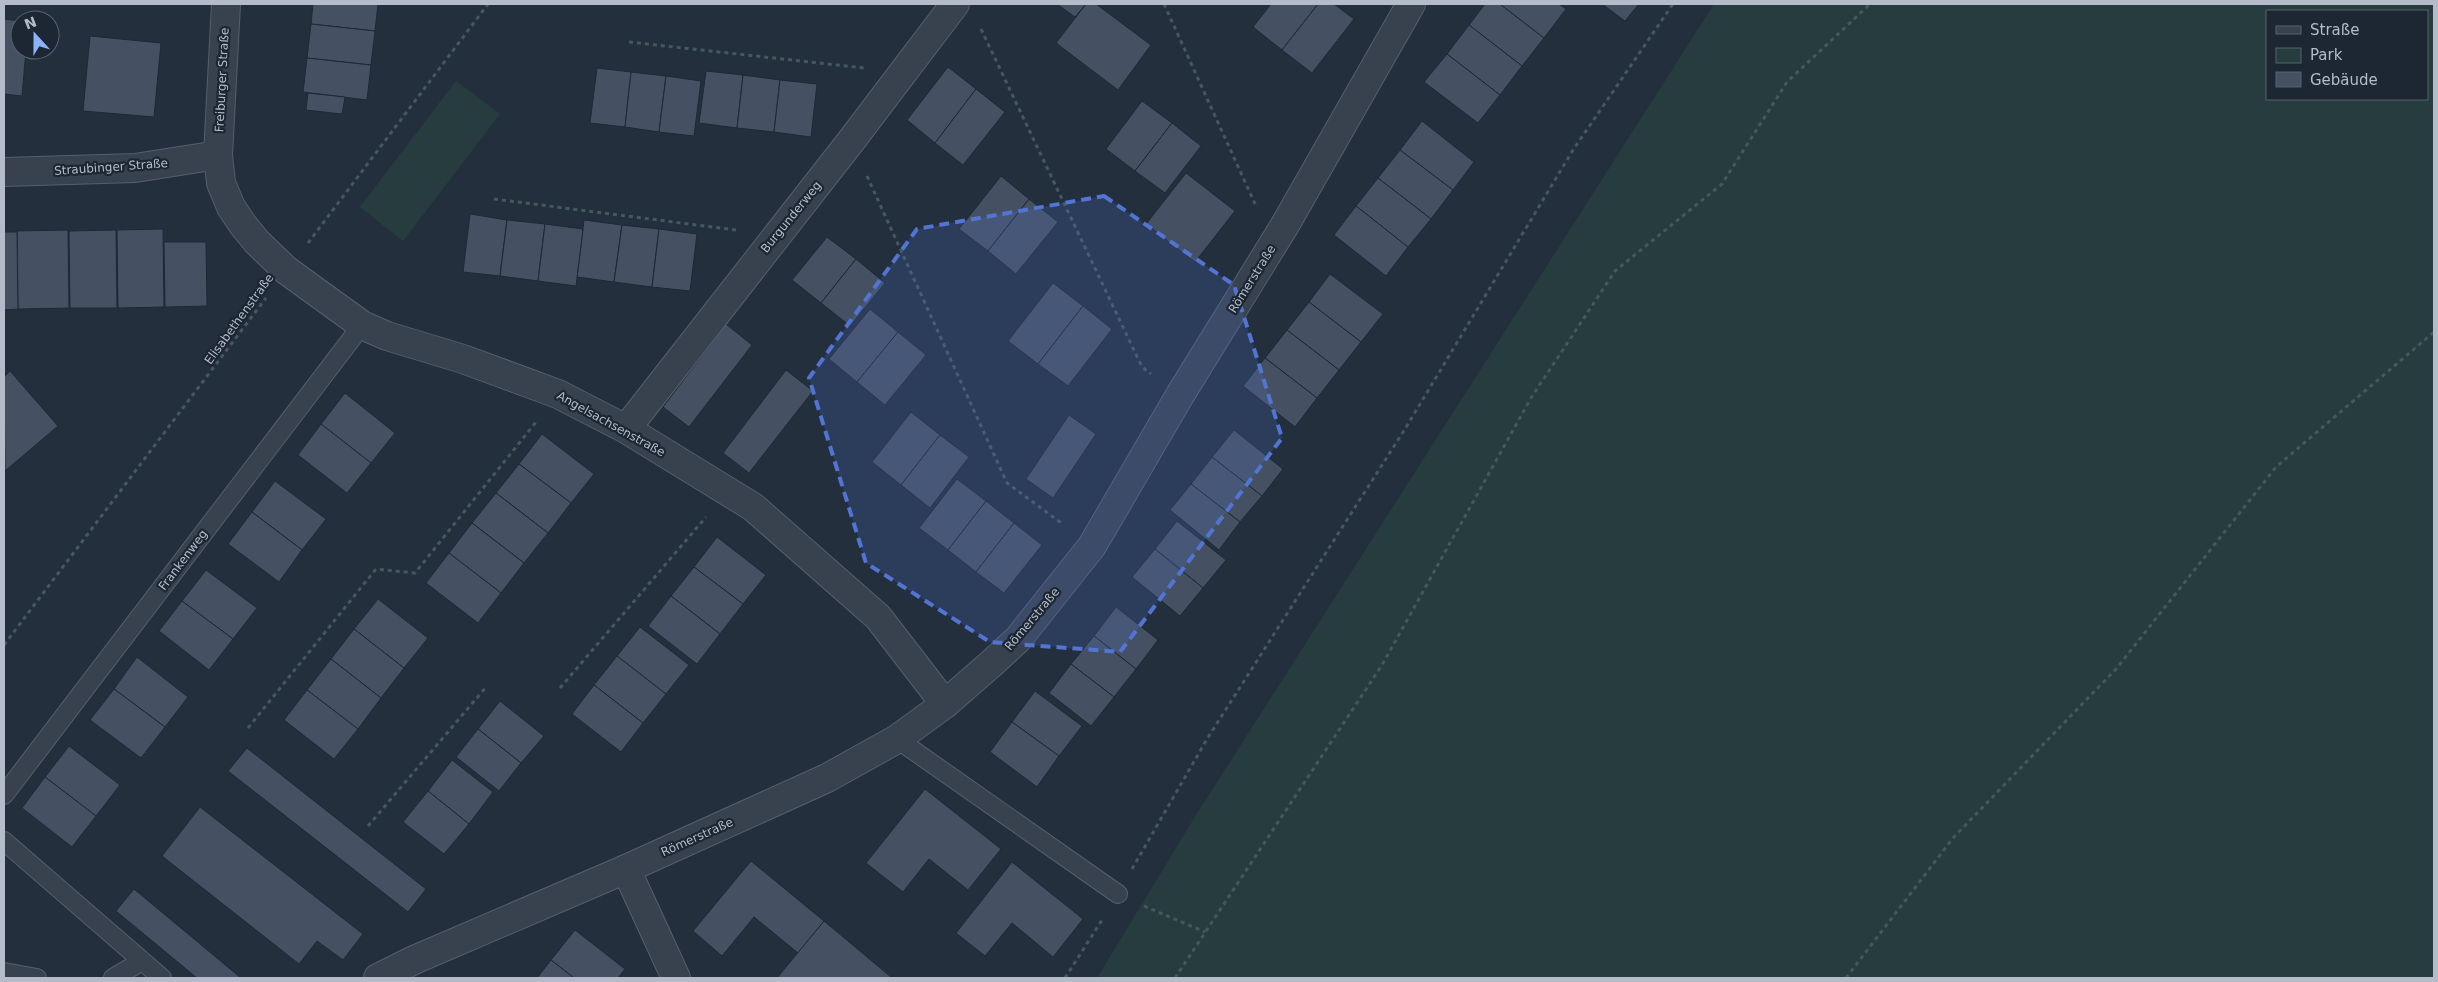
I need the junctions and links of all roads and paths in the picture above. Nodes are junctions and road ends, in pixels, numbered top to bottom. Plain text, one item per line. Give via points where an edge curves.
1 (226, 4) edge
2 (488, 4) edge
3 (955, 4) edge
4 (1164, 4) edge
5 (1411, 4) edge
6 (1673, 4) edge
7 (1870, 4) edge
8 (977, 22) dead end
9 (629, 42) dead end
10 (902, 72) junction
11 (851, 141) junction
12 (218, 155) junction
13 (4, 172) edge
14 (494, 199) dead end
15 (1285, 225) junction
16 (775, 235) junction
17 (286, 270) junction
18 (362, 325) junction
19 (2434, 332) edge
20 (558, 394) junction
21 (1180, 395) junction
22 (626, 429) junction
23 (728, 492) junction
24 (1092, 546) junction
25 (4, 646) edge
26 (487, 686) dead end
27 (560, 688) dead end
28 (945, 704) junction
29 (248, 728) dead end
30 (897, 738) junction
31 (4, 794) edge
32 (368, 826) dead end
33 (4, 841) edge
34 (626, 869) junction
35 (1118, 894) junction
36 (1205, 932) junction
37 (142, 961) junction
38 (4, 972) edge
39 (37, 978) edge
40 (113, 978) edge
41 (162, 978) edge
42 (378, 978) edge
43 (676, 978) edge
44 (1065, 978) edge
45 (1175, 978) edge
46 (1846, 978) edge

1 - 12 street, Freiburger Straße
2 - 17 path, Elisabethenstraße
3 - 10 street, Burgunderweg
4 - 15 path via 1255,205
5 - 15 street, Römerstraße
6 - 35 path via 1573,150 1405,429 1207,739
7 - 36 path via 1787,82 1722,184 1615,271 1531,398 1382,666
8 - 21 path via 1142,367
9 - 10 path
10 - 11 street, Burgunderweg
11 - 16 street, Burgunderweg
11 - 24 path via 1007,483
12 - 13 street, Straubinger Straße via 136,168
12 - 17 street, Angelsachsenstraße via 221,183 231,207 257,242
14 - 16 path
15 - 21 street, Römerstraße
16 - 22 street, Burgunderweg
17 - 18 street, Angelsachsenstraße
17 - 25 path, Elisabethenstraße
18 - 20 street, Angelsachsenstraße
18 - 31 lane, Frankenweg
19 - 46 path via 2276,468 2116,669 1953,838
20 - 22 street, Angelsachsenstraße
20 - 29 path via 415,573 376,569
21 - 24 street, Römerstraße
22 - 23 street, Angelsachsenstraße
23 - 27 path
23 - 28 street, Angelsachsenstraße via 753,507 878,617
24 - 28 street, Römerstraße via 1018,639
26 - 32 path
28 - 30 street, Römerstraße
30 - 34 street, Römerstraße via 827,778
30 - 35 lane
33 - 37 lane
34 - 42 street, Römerstraße
34 - 43 street
35 - 36 path
35 - 44 path
36 - 45 path
37 - 40 lane
37 - 41 lane
38 - 39 lane

